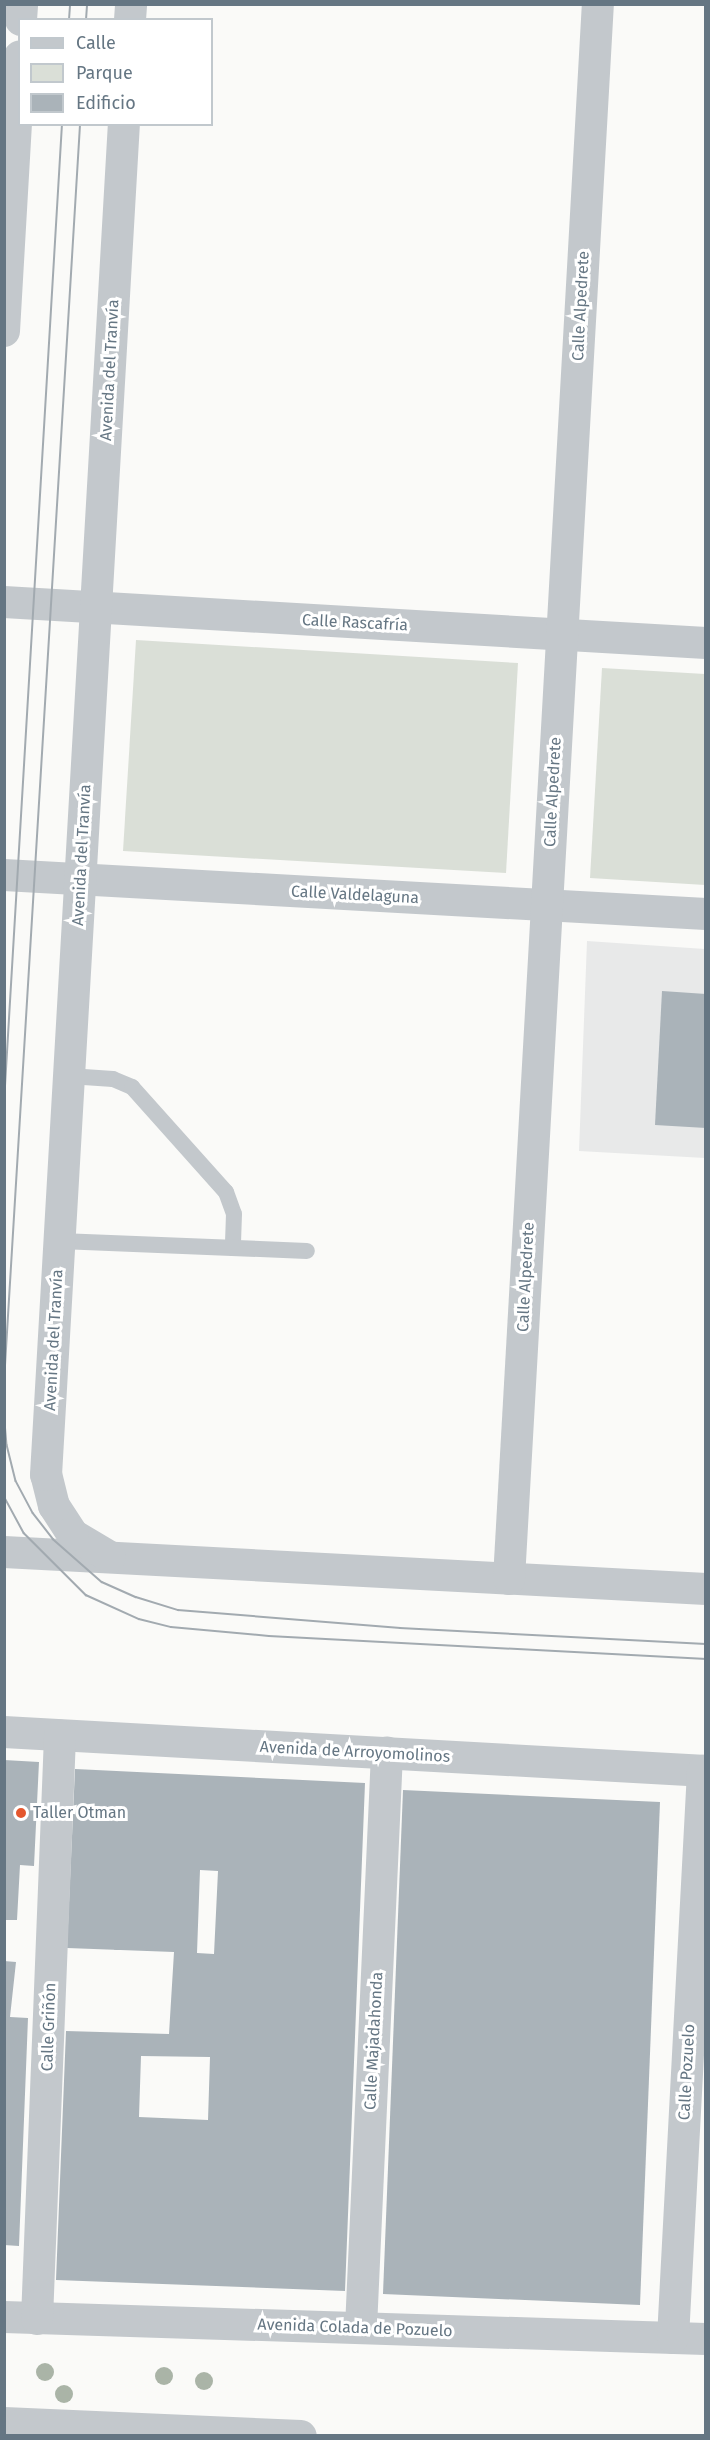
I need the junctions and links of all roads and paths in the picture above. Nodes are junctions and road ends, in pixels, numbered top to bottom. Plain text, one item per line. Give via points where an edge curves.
1 (598, 4) edge
2 (18, 90) edge
3 (124, 126) edge
4 (4, 331) edge
5 (4, 602) edge
6 (96, 608) junction
7 (562, 635) junction
8 (705, 643) edge
9 (4, 875) edge
10 (80, 879) junction
11 (547, 905) junction
12 (705, 914) edge
13 (69, 1076) junction
14 (60, 1240) junction
15 (233, 1248) junction
16 (307, 1251) dead end
17 (4, 1552) edge
18 (111, 1557) junction
19 (509, 1579) junction
20 (705, 1589) edge
21 (4, 1732) edge
22 (60, 1735) junction
23 (387, 1753) junction
24 (704, 1771) edge
25 (4, 2317) edge
26 (37, 2319) junction
27 (361, 2328) junction
28 (673, 2338) junction
29 (705, 2339) edge
30 (4, 2424) edge
31 (279, 2435) edge
32 (301, 2436) edge

1 - 7 street, Calle Alpedrete
2 - 4 street
3 - 6 street, Avenida del Tranvía
5 - 6 street, Calle Rascafría
6 - 7 street, Calle Rascafría
6 - 10 street, Avenida del Tranvía
7 - 8 street, Calle Rascafría
7 - 11 street, Calle Alpedrete
9 - 10 street, Calle Valdelaguna
10 - 11 street, Calle Valdelaguna
10 - 13 street, Avenida del Tranvía
11 - 12 street, Calle Valdelaguna
11 - 19 street, Calle Alpedrete
13 - 14 street, Avenida del Tranvía
13 - 15 lane via 113,1079 132,1087 226,1192 234,1214
14 - 15 lane
14 - 18 street, Avenida del Tranvía via 46,1475 54,1506 73,1535
15 - 16 lane
17 - 18 street
18 - 19 street
19 - 20 street
21 - 22 street, Avenida de Arroyomolinos
22 - 23 street, Avenida de Arroyomolinos
22 - 26 street, Calle Griñón
23 - 24 street, Avenida de Arroyomolinos
23 - 27 street, Calle Majadahonda
24 - 28 street, Calle Pozuelo
25 - 26 street, Avenida Colada de Pozuelo
26 - 27 street, Avenida Colada de Pozuelo
27 - 28 street, Avenida Colada de Pozuelo
28 - 29 street, Avenida Colada de Pozuelo
30 - 31 street
31 - 32 street

